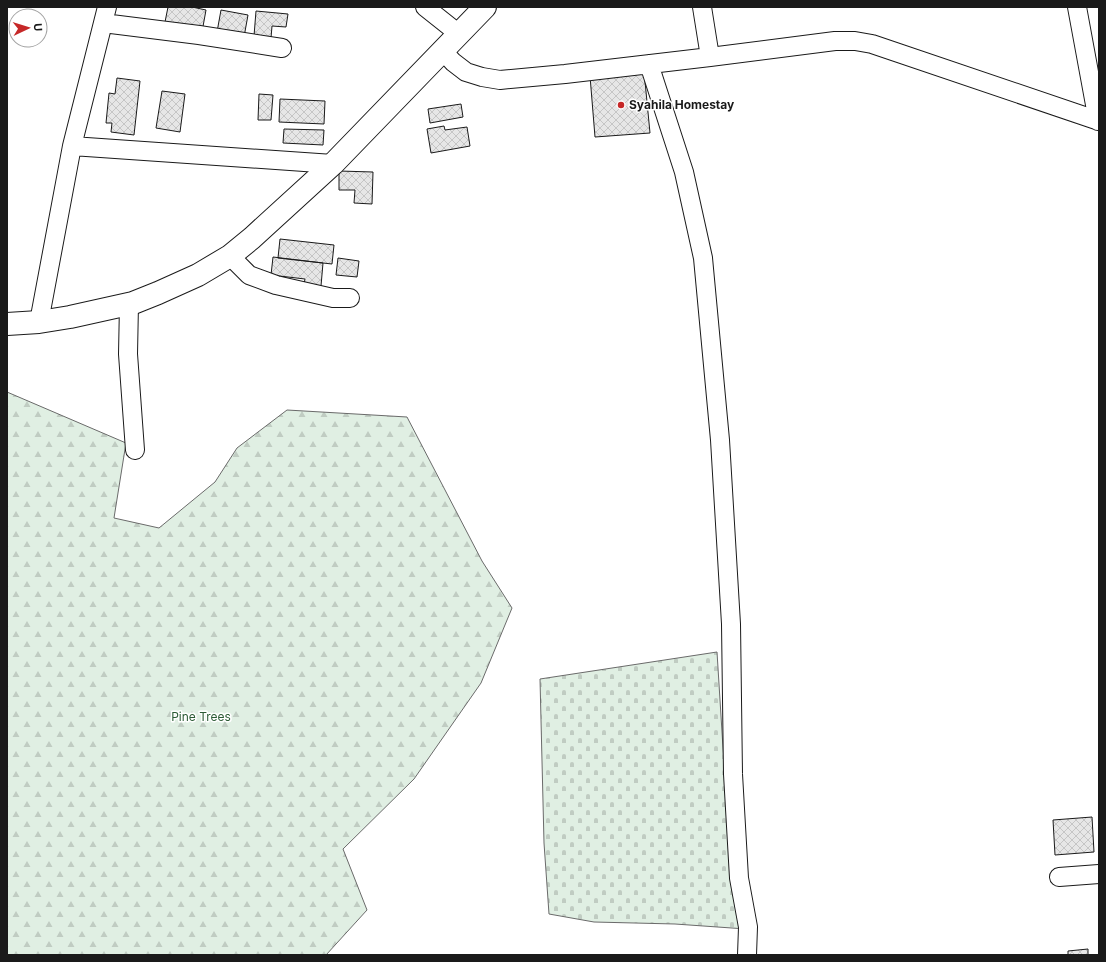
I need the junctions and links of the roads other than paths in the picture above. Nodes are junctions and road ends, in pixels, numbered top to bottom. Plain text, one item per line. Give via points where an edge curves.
1 (425, 7) edge
2 (484, 7) edge
3 (702, 7) edge
4 (1077, 7) edge
5 (105, 15) edge
6 (459, 34) junction
7 (282, 48) dead end
8 (443, 51) junction
9 (710, 57) junction
10 (649, 64) junction
11 (1098, 121) edge
12 (72, 146) junction
13 (333, 164) junction
14 (230, 256) junction
15 (350, 298) dead end
16 (129, 304) junction
17 (39, 322) junction
18 (7, 324) edge
19 (135, 450) dead end
20 (1099, 874) edge
21 (1059, 877) dead end
22 (747, 955) edge

1 - 6 street
2 - 6 street
3 - 9 street
4 - 11 street
5 - 7 street via 199,35
5 - 12 street
6 - 8 street
8 - 10 street via 466,72 482,78 500,80
8 - 13 street
9 - 10 street
9 - 11 street via 835,41 855,41 872,44
10 - 22 street via 684,172 703,258 720,448 731,624 733,774 739,878 748,927
12 - 13 street
12 - 17 street
13 - 14 street
14 - 15 street via 249,275 276,285 333,298
14 - 16 street via 198,275
16 - 17 street
16 - 19 street via 128,354
17 - 18 street
20 - 21 street

